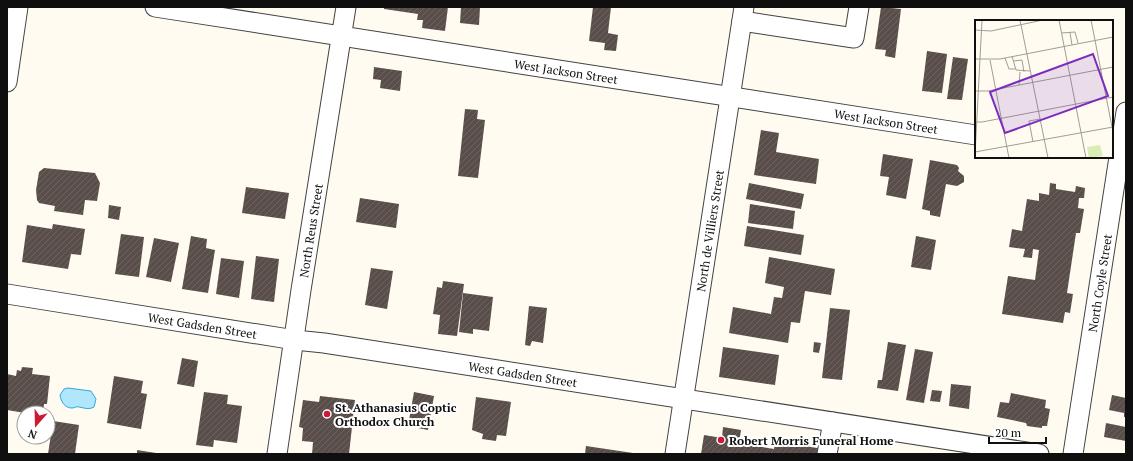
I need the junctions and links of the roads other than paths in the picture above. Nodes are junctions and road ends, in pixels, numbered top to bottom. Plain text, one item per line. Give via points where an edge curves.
1 (18, 7) edge
2 (155, 7) edge
3 (346, 7) edge
4 (859, 7) edge
5 (743, 14) edge
6 (342, 36) junction
7 (7, 82) edge
8 (730, 97) junction
9 (1126, 112) edge
10 (975, 135) edge
11 (1119, 157) edge
12 (7, 294) edge
13 (295, 340) junction
14 (683, 399) junction
15 (833, 422) junction
16 (277, 454) edge
17 (675, 454) edge
18 (827, 454) edge
19 (1039, 454) edge
20 (1073, 454) edge

1 - 7 street
2 - 6 street, West Jackson Street
3 - 6 street, North Reus Street
4 - 5 street via 854,38
5 - 8 street, North de Villiers Street
6 - 8 street, West Jackson Street
6 - 13 street, North Reus Street
8 - 10 street, West Jackson Street
8 - 14 street, North de Villiers Street
9 - 11 street, North Coyle Street
11 - 20 street, North Coyle Street
12 - 13 street, West Gadsden Street
13 - 14 street, West Gadsden Street
13 - 16 street, North Reus Street
14 - 15 street, West Gadsden Street
14 - 17 street, North de Villiers Street
15 - 18 street
15 - 19 street, West Gadsden Street

